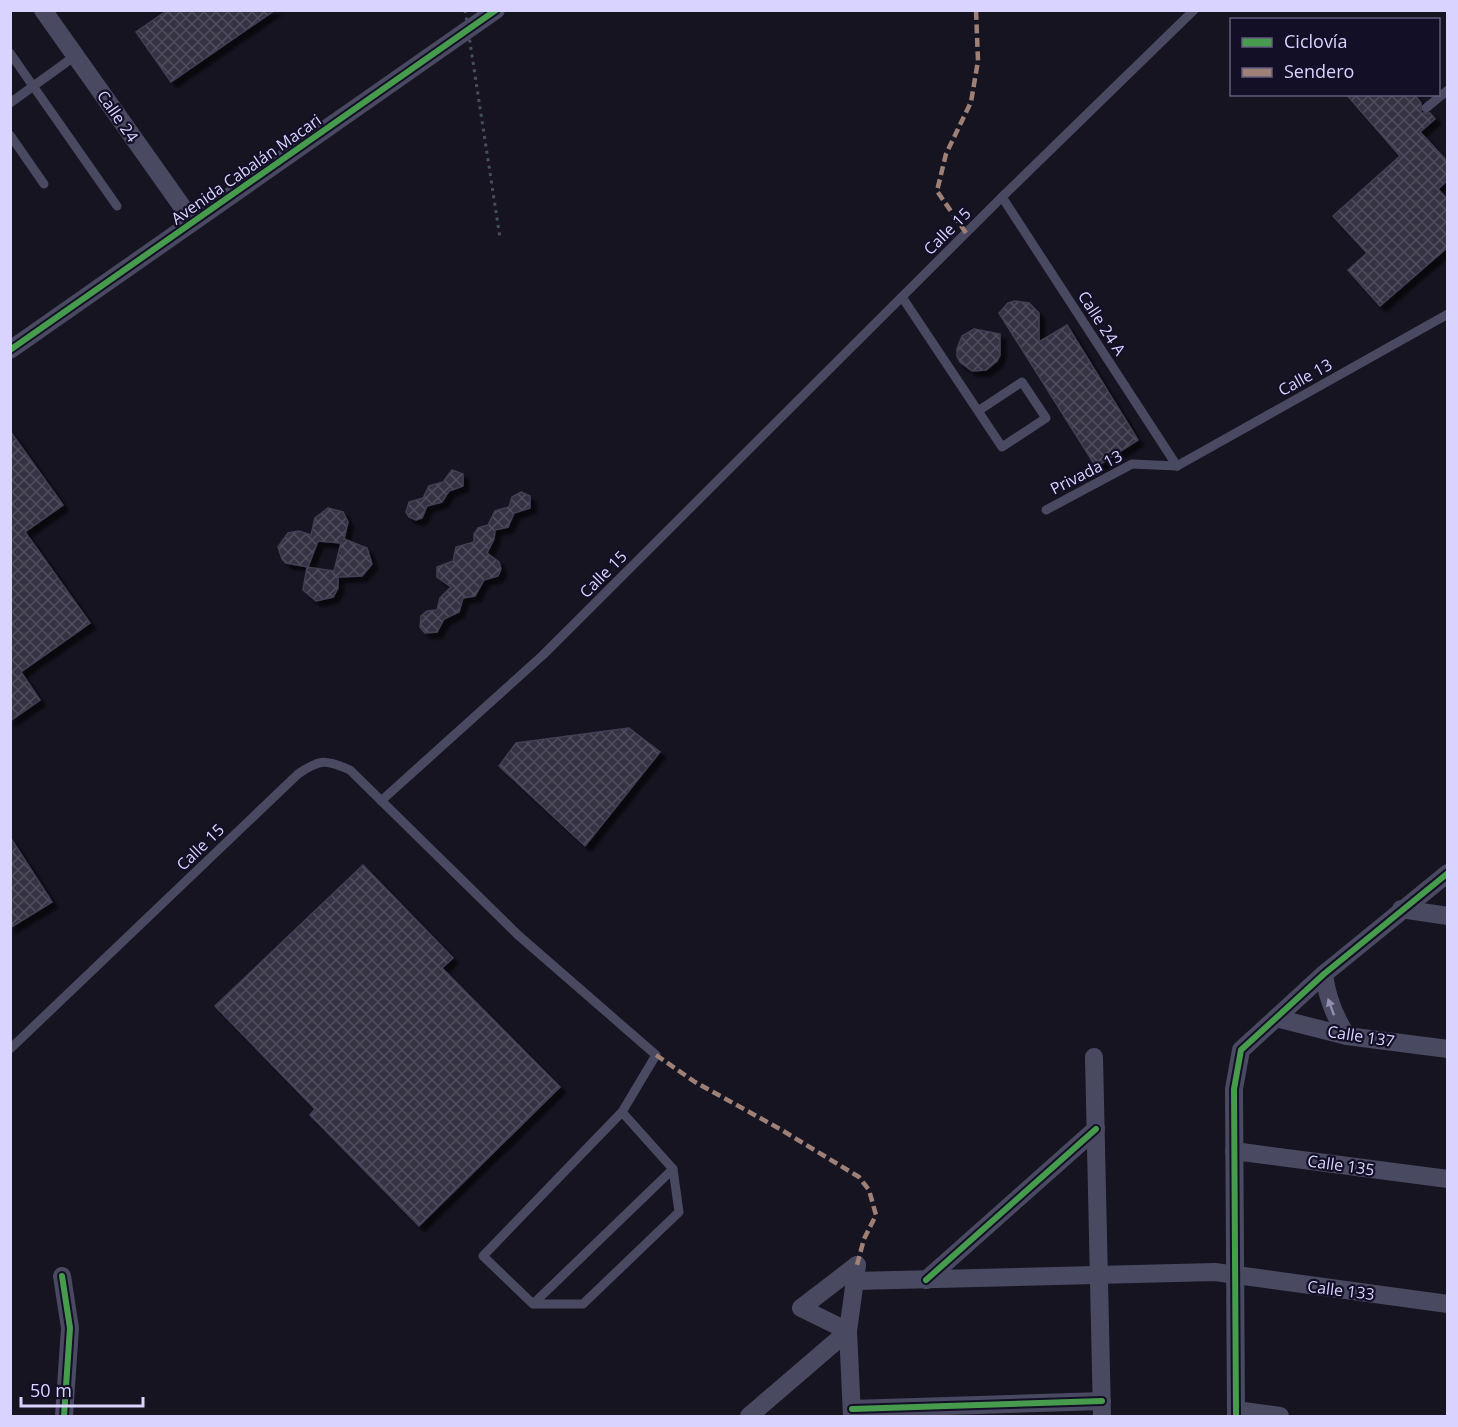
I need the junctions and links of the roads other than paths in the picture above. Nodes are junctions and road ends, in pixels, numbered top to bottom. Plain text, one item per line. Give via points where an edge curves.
1 (43, 10) edge
2 (496, 10) edge
3 (1194, 10) edge
4 (10, 53) edge
5 (75, 56) junction
6 (33, 86) junction
7 (1448, 90) edge
8 (10, 103) edge
9 (1426, 108) dead end
10 (10, 135) edge
11 (44, 184) dead end
12 (1002, 197) junction
13 (117, 206) dead end
14 (193, 222) junction
15 (902, 297) junction
16 (1448, 314) edge
17 (10, 350) edge
18 (978, 411) junction
19 (1178, 466) junction
20 (1046, 510) dead end
21 (381, 801) junction
22 (1448, 873) edge
23 (1401, 909) junction
24 (1448, 916) edge
25 (1324, 974) junction
26 (1276, 1018) junction
27 (1347, 1036) junction
28 (10, 1049) edge
29 (1448, 1049) edge
30 (1094, 1057) dead end
31 (622, 1112) junction
32 (1096, 1129) junction
33 (1234, 1151) junction
34 (673, 1169) junction
35 (1448, 1179) edge
36 (62, 1276) dead end
37 (1099, 1276) junction
38 (1235, 1276) junction
39 (926, 1280) junction
40 (855, 1281) junction
41 (533, 1304) junction
42 (1448, 1304) edge
43 (848, 1332) junction
44 (1102, 1409) edge
45 (852, 1413) edge
46 (1236, 1413) edge
47 (64, 1416) edge
48 (749, 1416) edge
49 (1280, 1416) edge

1 - 5 street, Calle 24
2 - 14 street, Avenida Cabalán Macari
3 - 12 lane, Calle 15
4 - 6 lane
5 - 6 lane
5 - 14 street, Calle 24
6 - 8 lane
6 - 13 lane
7 - 9 lane
10 - 11 lane
12 - 15 lane, Calle 15
12 - 19 lane, Calle 24 A
14 - 17 street, Avenida Cabalán Macari
15 - 18 lane
15 - 21 lane, Calle 15 via 543,655
16 - 19 lane, Calle 13
18 - 18 lane via 1002,447 1046,418 1022,382
19 - 20 lane, Privada 13 via 1131,464
21 - 28 lane, Calle 15 via 350,770 330,761 306,768
21 - 31 lane via 518,934 656,1055
22 - 23 street
23 - 24 street
23 - 25 street
25 - 26 street
27 -> 25 street via 1327,996
26 - 27 street, Calle 137
26 - 33 street via 1241,1050 1234,1089
27 - 29 street, Calle 137
30 - 32 street
31 - 34 lane
31 - 41 lane via 483,1256
32 - 37 street
32 - 39 street
33 - 35 street, Calle 135
33 - 38 street
34 - 41 lane
34 - 41 lane via 679,1212 583,1304
36 - 47 street via 70,1328
37 - 38 street, Calle 133 via 1215,1272
37 - 39 street, Calle 133
37 - 44 street
38 - 42 street, Calle 133
38 - 46 street
39 - 40 street, Calle 133
40 - 43 street
40 - 43 street via 857,1265 801,1308
43 - 45 street
43 - 48 street
44 - 45 street
46 - 49 street

